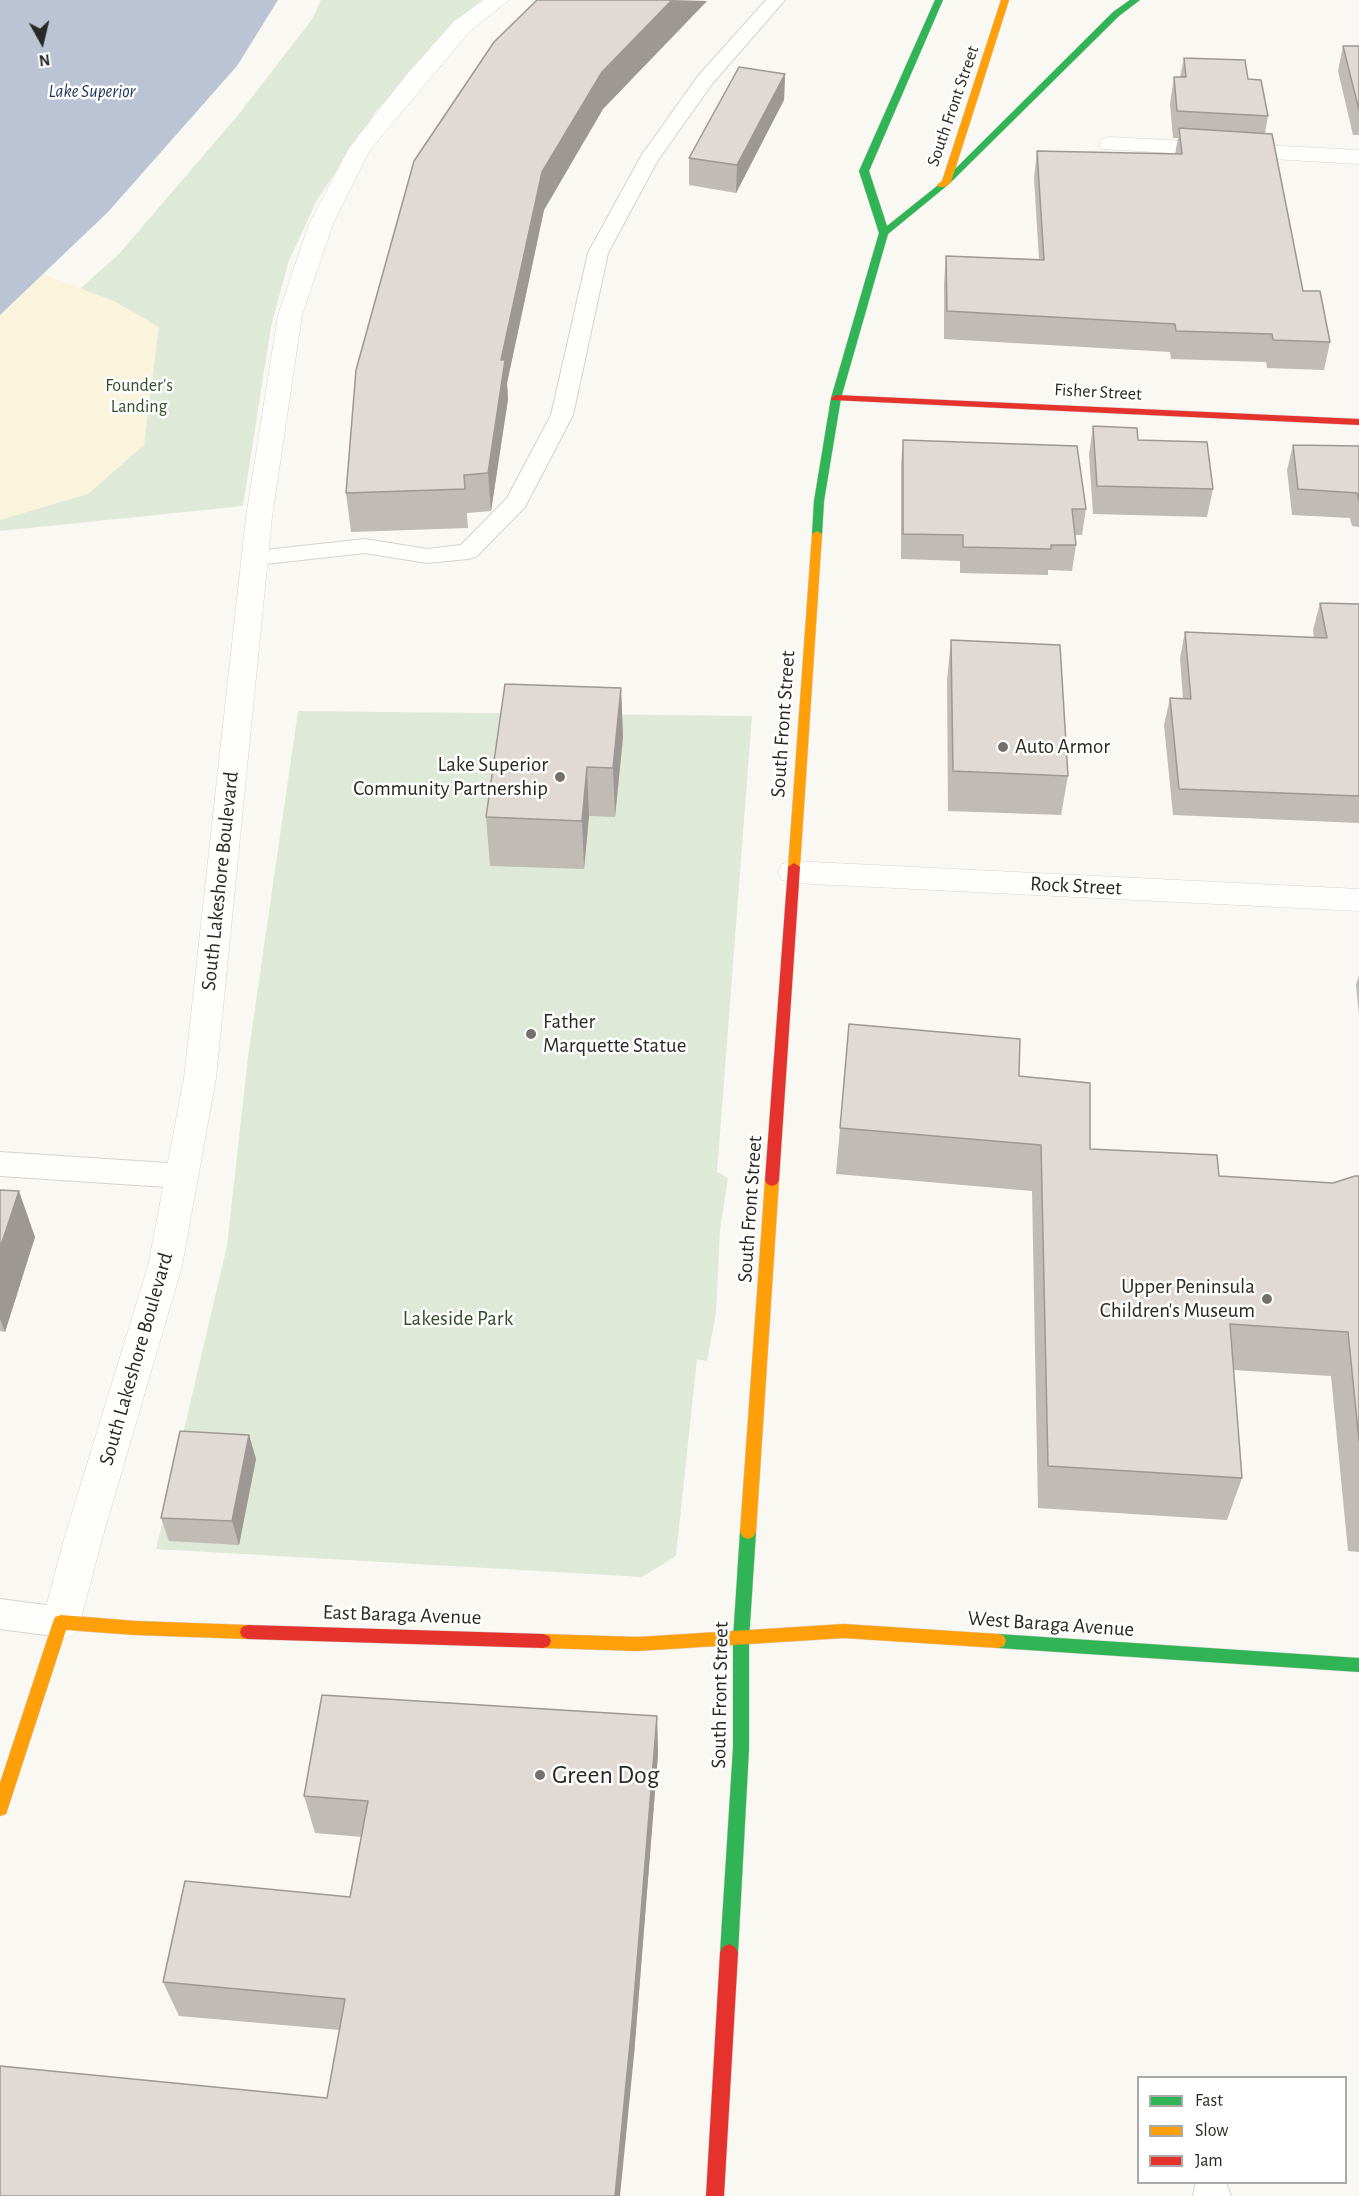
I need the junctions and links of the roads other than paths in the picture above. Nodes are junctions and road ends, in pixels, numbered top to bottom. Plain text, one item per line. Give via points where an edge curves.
1 (498, 0) edge
2 (776, 0) edge
3 (939, 0) edge
4 (1005, 0) edge
5 (1136, 0) edge
6 (1110, 144) dead end
7 (1359, 157) edge
8 (946, 182) junction
9 (884, 232) junction
10 (836, 398) junction
11 (1359, 422) edge
12 (256, 558) junction
13 (793, 872) junction
14 (1359, 900) edge
15 (0, 1164) edge
16 (182, 1176) junction
17 (0, 1614) edge
18 (61, 1622) junction
19 (741, 1639) junction
20 (1359, 1665) edge
21 (0, 1808) edge
22 (715, 2196) edge

1 - 12 street, South Lakeshore Boulevard via 462,27 415,79 368,139 321,224 290,315
2 - 12 lane via 705,80 648,160 598,253 562,415 517,502 468,552 427,556 365,546
3 - 9 main road via 864,171
4 - 8 main road, South Front Street
5 - 8 main road via 1095,34
6 - 7 street
8 - 9 main road, South Front Street
9 - 10 main road, South Front Street
10 - 11 main road, Fisher Street
10 - 13 main road, South Front Street via 819,501
12 - 16 street, South Lakeshore Boulevard via 200,1078
13 - 14 street, Rock Street
13 - 19 main road, South Front Street
15 - 16 lane
16 - 18 street, South Lakeshore Boulevard via 165,1266
17 - 18 lane
18 - 19 main road, East Baraga Avenue via 638,1644
18 - 21 main road, South Lakeshore Boulevard
19 - 20 main road, West Baraga Avenue via 844,1631
19 - 22 main road, South Front Street via 741,1748

